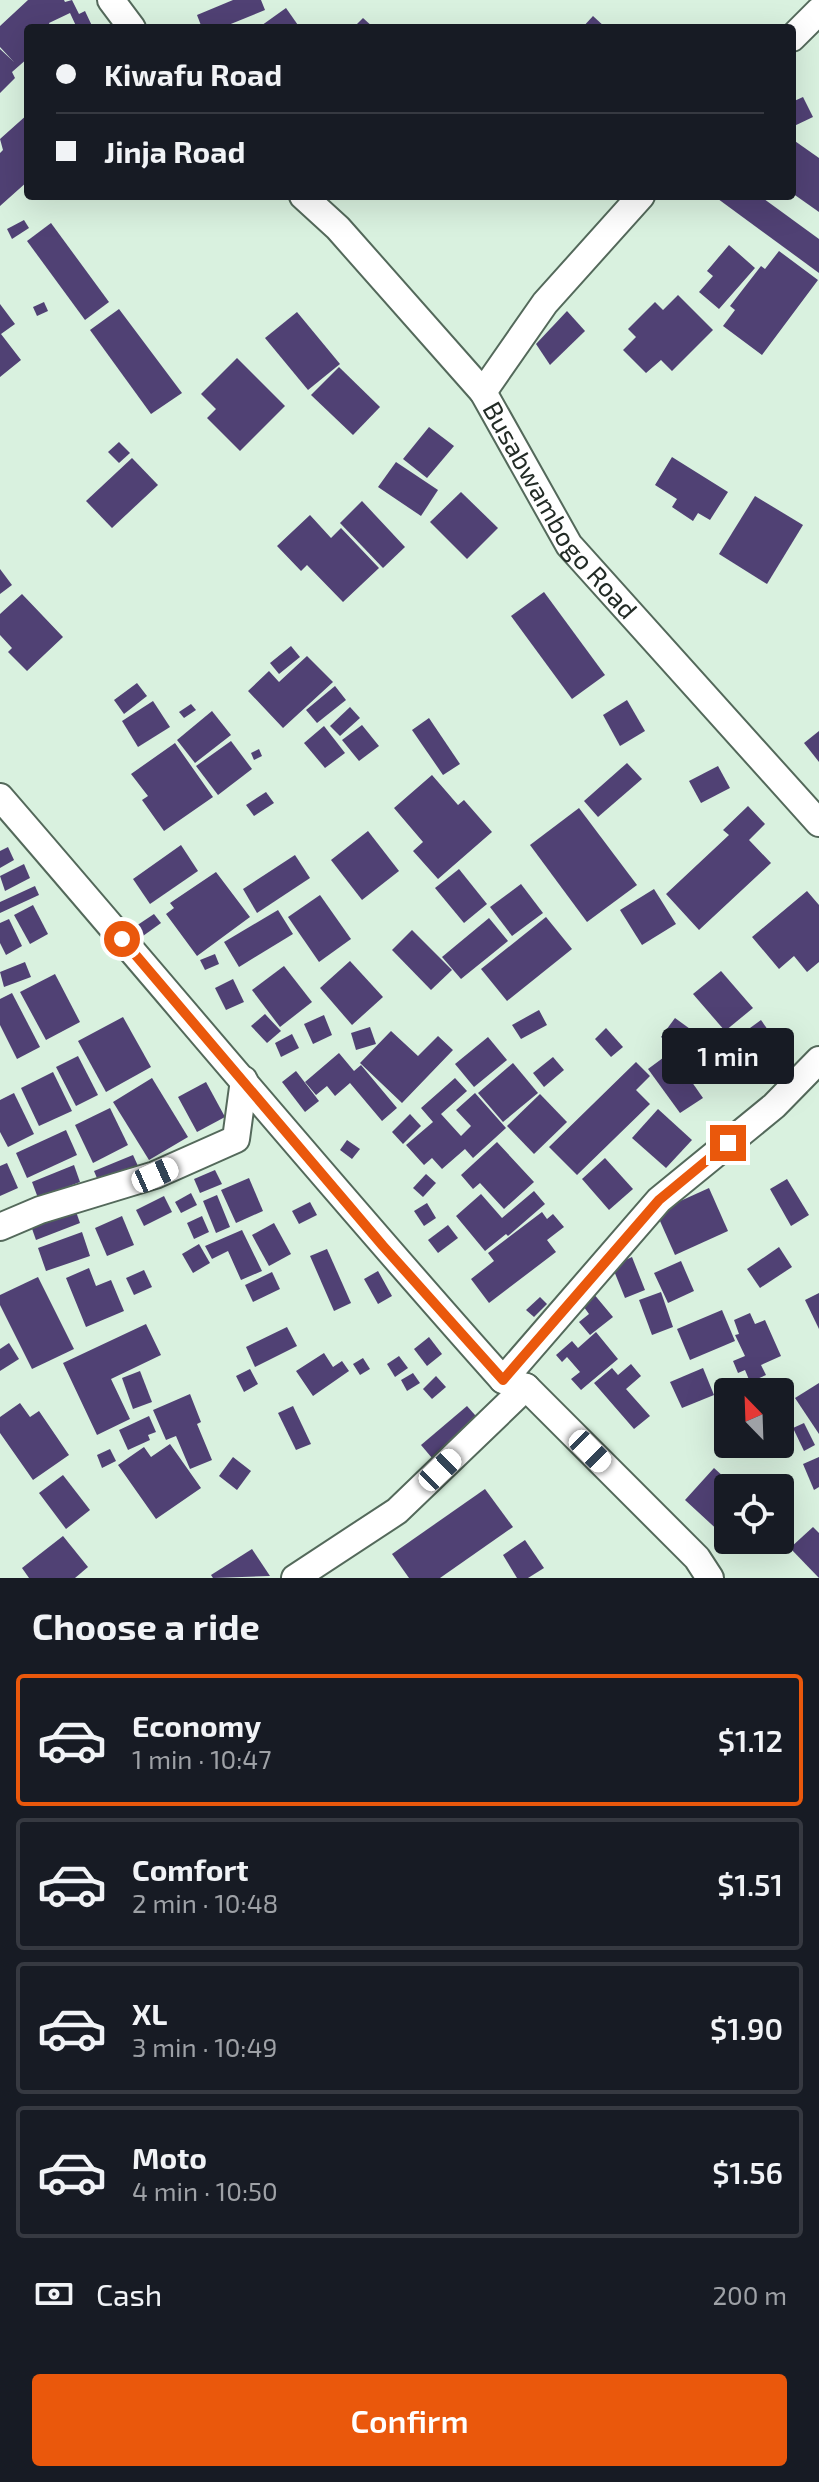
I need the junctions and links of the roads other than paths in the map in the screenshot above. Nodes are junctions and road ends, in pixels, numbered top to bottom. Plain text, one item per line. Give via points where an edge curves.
1 (111, 0) edge
2 (819, 11) edge
3 (129, 24) edge
4 (796, 34) edge
5 (307, 200) edge
6 (637, 200) edge
7 (483, 392) junction
8 (0, 797) edge
9 (819, 823) edge
10 (819, 1060) edge
11 (244, 1080) junction
12 (0, 1227) edge
13 (514, 1383) junction
14 (295, 1578) edge
15 (710, 1578) edge

1 - 3 street
2 - 4 street
5 - 7 street, Busabwambogo Road
6 - 7 street via 545,303
7 - 9 street, Busabwambogo Road via 569,545
8 - 11 street
10 - 13 street via 774,1106 659,1200
11 - 12 street via 236,1139 155,1175
11 - 13 street via 383,1246
13 - 14 street via 397,1511
13 - 15 street via 697,1558

